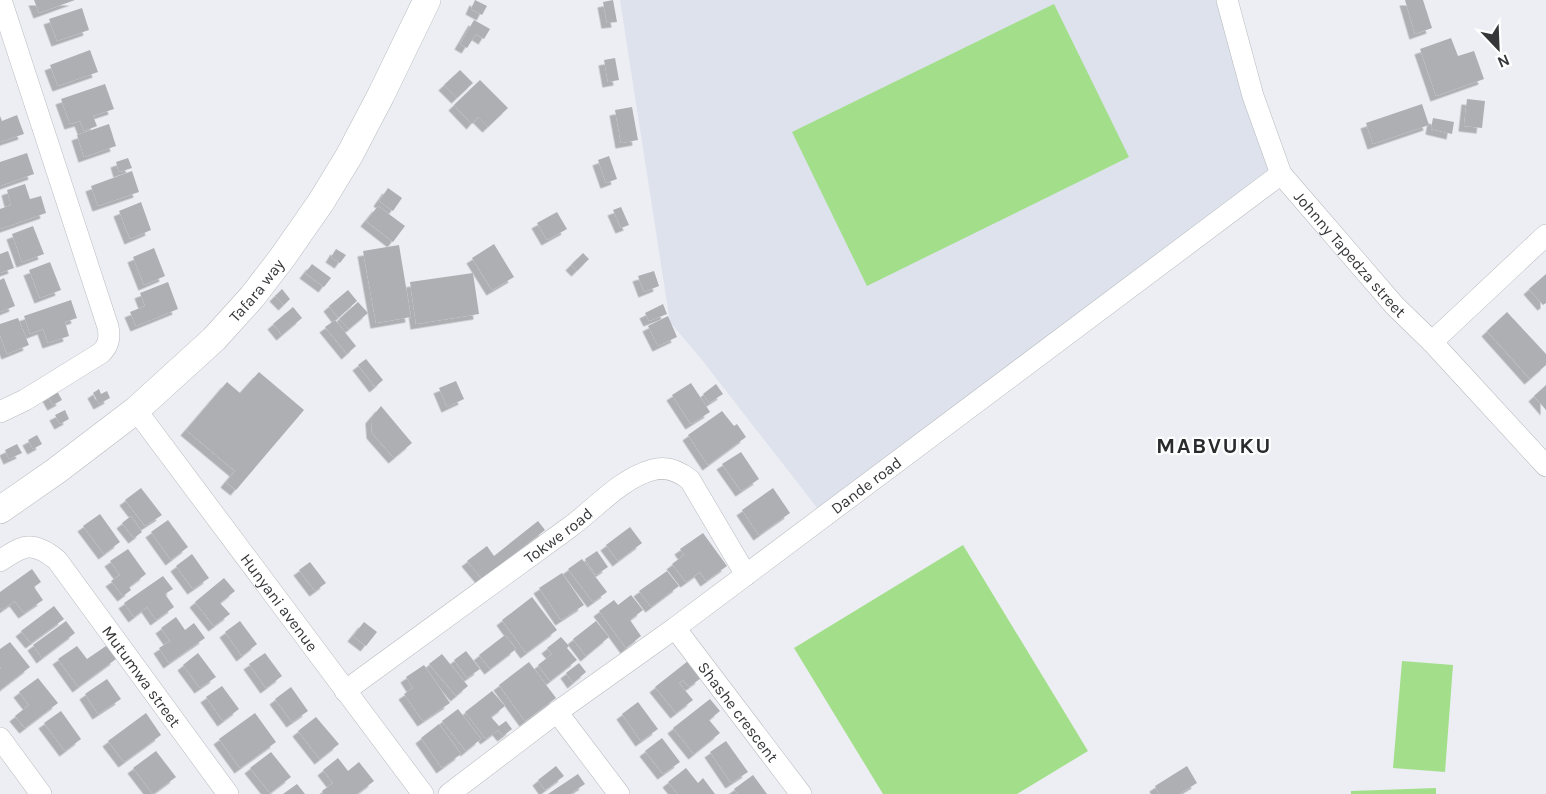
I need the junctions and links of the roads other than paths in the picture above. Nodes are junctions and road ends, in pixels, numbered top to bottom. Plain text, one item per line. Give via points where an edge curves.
1 (1, 0) edge
2 (427, 0) edge
3 (1227, 0) edge
4 (1281, 174) junction
5 (1546, 235) edge
6 (1432, 342) junction
7 (136, 410) junction
8 (0, 412) edge
9 (1546, 466) edge
10 (0, 510) edge
11 (0, 561) edge
12 (746, 575) junction
13 (675, 628) junction
14 (345, 692) junction
15 (557, 712) junction
16 (0, 738) edge
17 (41, 794) edge
18 (228, 794) edge
19 (423, 794) edge
20 (449, 794) edge
21 (618, 794) edge
22 (801, 794) edge

1 - 8 street via 109,335 100,353
2 - 7 street, Tafara way via 349,156 282,258 214,339
3 - 4 street, Johnny Tapedza street via 1253,96
4 - 6 street, Johnny Tapedza street via 1395,306
4 - 12 street, Dande road
5 - 6 street
6 - 9 street, Johnny Tapedza street
7 - 10 street, Tafara way
7 - 14 street, Hunyani avenue
11 - 18 street, Mutumwa street via 28,547 48,552 57,560
12 - 13 street, Dande road
12 - 14 street, Tokwe road via 690,480 677,471 653,470 619,488
13 - 15 street, Dande road
13 - 22 street, Shashe crescent
14 - 19 street, Hunyani avenue
15 - 20 street, Dande road
15 - 21 street
16 - 17 street

